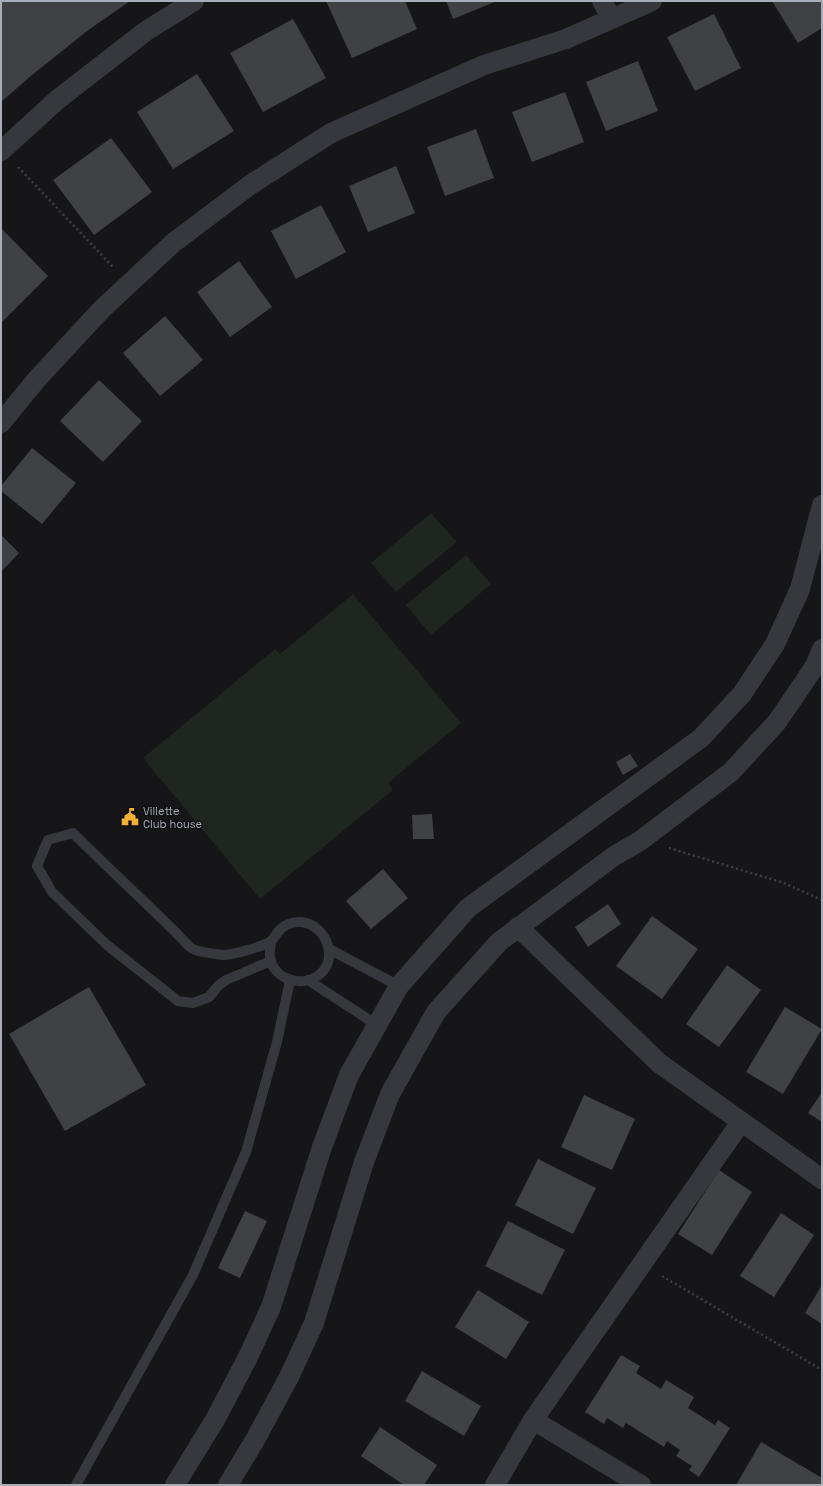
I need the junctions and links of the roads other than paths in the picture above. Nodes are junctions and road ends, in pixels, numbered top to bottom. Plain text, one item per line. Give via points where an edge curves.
1 (194, 1) edge
2 (602, 1) edge
3 (652, 1) edge
4 (612, 19) junction
5 (2, 150) edge
6 (1, 423) edge
7 (822, 505) edge
8 (822, 649) edge
9 (518, 927) junction
10 (271, 942) junction
11 (329, 949) junction
12 (271, 961) junction
13 (290, 980) junction
14 (308, 980) junction
15 (399, 986) junction
16 (377, 1025) junction
17 (741, 1122) junction
18 (822, 1179) edge
19 (533, 1420) junction
20 (76, 1485) edge
21 (175, 1485) edge
22 (228, 1485) edge
23 (495, 1485) edge
24 (641, 1485) edge

1 - 5 street via 146,31 63,95
2 - 4 street
3 - 4 street
4 - 6 street via 566,38 484,65 331,133 250,185 173,244 102,309 37,379
7 - 15 street via 800,589 775,644 742,694 701,738 468,908
8 - 9 street via 815,666 777,722 731,772 640,841 614,856
9 - 17 street via 659,1062
9 - 22 street via 498,942 436,1012 390,1094 364,1162 314,1323 289,1377
10 - 11 lane via 278,930 290,923 303,922 316,927 325,937
10 - 12 lane
10 - 12 lane via 224,955 194,950 73,833 48,840 37,866 52,892 107,946 178,1001 193,1003 209,997 226,980
11 - 14 lane via 328,962 320,974
11 - 15 lane
12 - 13 lane via 273,967
13 - 14 lane
13 - 20 lane via 277,1042 246,1152 193,1275
14 - 16 lane
15 - 16 street
16 - 21 street via 349,1075 327,1133 271,1307 216,1418
17 - 18 street
17 - 19 street
19 - 23 street
19 - 24 street

